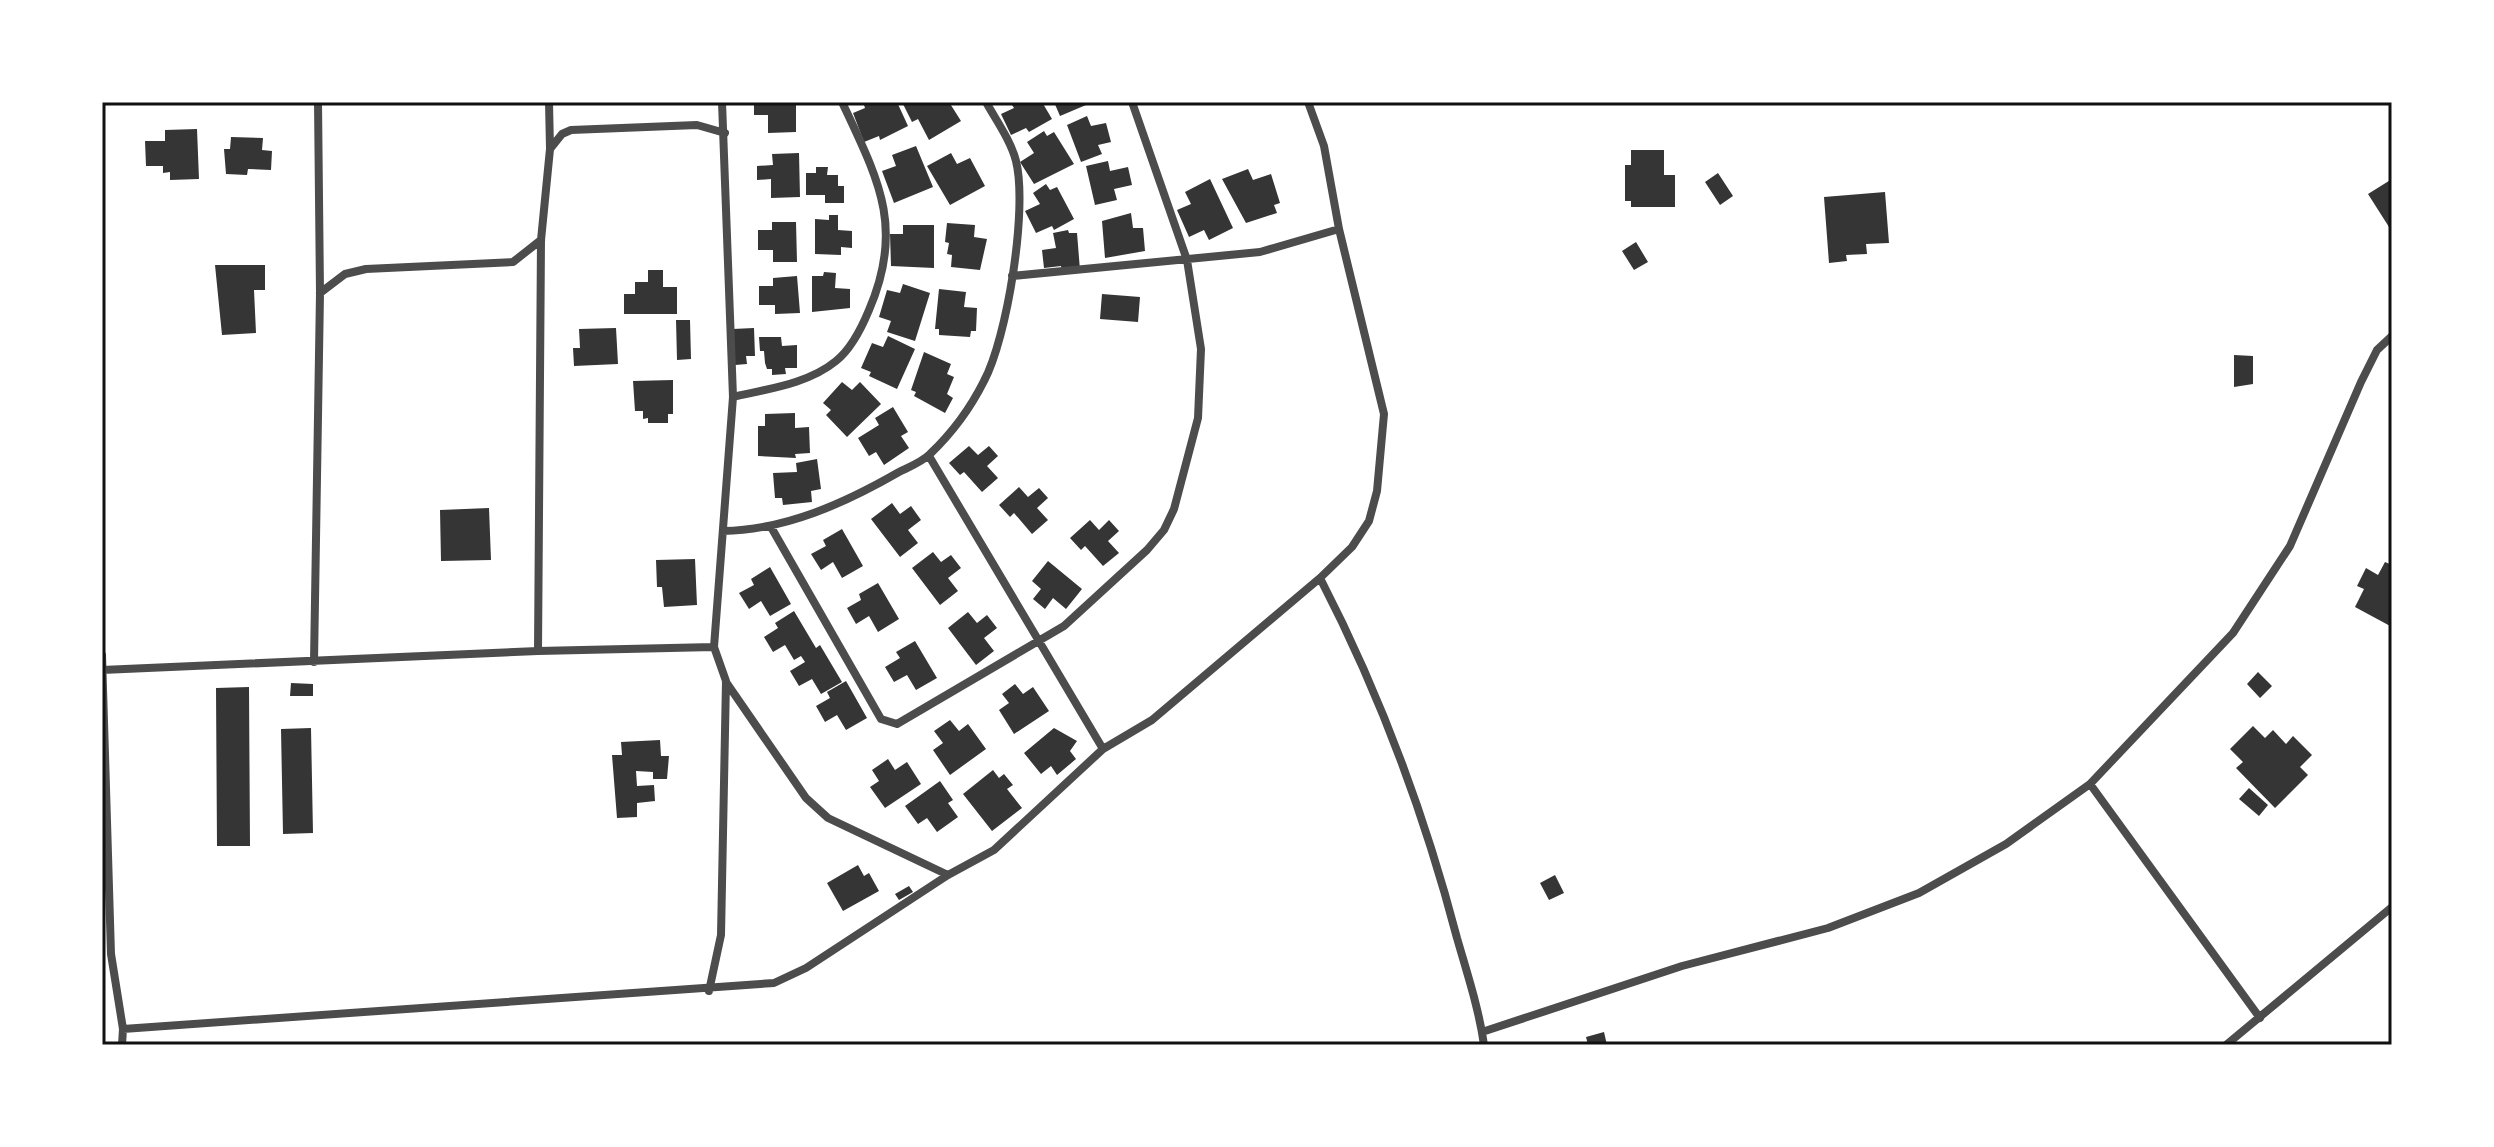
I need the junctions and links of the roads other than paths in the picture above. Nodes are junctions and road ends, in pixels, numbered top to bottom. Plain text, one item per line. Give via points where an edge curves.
1 (318, 102) edge
2 (549, 102) edge
3 (722, 102) edge
4 (842, 102) edge
5 (986, 102) edge
6 (1132, 102) edge
7 (1308, 102) edge
8 (725, 133) junction
9 (550, 149) junction
10 (1339, 229) junction
11 (541, 240) junction
12 (1187, 260) junction
13 (1012, 276) junction
14 (320, 293) junction
15 (2391, 336) edge
16 (733, 397) junction
17 (929, 456) junction
18 (771, 527) junction
19 (723, 531) junction
20 (1320, 578) junction
21 (1038, 644) junction
22 (714, 647) junction
23 (538, 651) junction
24 (102, 655) edge
25 (314, 662) junction
26 (102, 670) edge
27 (726, 681) junction
28 (1103, 749) junction
29 (2090, 784) junction
30 (948, 875) junction
31 (2392, 907) edge
32 (2388, 918) edge
33 (709, 991) junction
34 (2260, 1018) junction
35 (123, 1029) junction
36 (1482, 1032) junction
37 (122, 1045) edge
38 (1484, 1045) edge
39 (2226, 1045) edge

1 - 14 street
2 - 9 street
3 - 8 street
4 - 16 street via 883,202 884,274 861,329 837,361 805,378
5 - 13 street via 1016,159 1020,186
6 - 12 street
7 - 10 street via 1327,158
8 - 9 street via 697,125 571,130
8 - 16 street
9 - 11 street
10 - 12 street via 1260,252
10 - 20 street via 1381,391 1384,437 1369,521 1352,547
11 - 14 street via 513,262 366,269 345,274
11 - 23 street
12 - 13 street
12 - 21 street via 1202,386 1174,509 1147,550
13 - 17 street via 986,378
14 - 25 street
15 - 29 street via 2377,350 2361,382 2290,546 2233,633
16 - 19 street
17 - 18 street via 849,498
17 - 21 street
18 - 19 street
18 - 21 street via 881,719 889,724
19 - 22 street
20 - 28 street via 1152,720
20 - 36 street via 1359,654 1403,761 1435,852
21 - 28 street
22 - 23 street
22 - 27 street
23 - 25 street
24 - 26 street
25 - 26 street
26 - 35 street via 111,954
27 - 30 street via 806,798 828,818
27 - 33 street via 721,935
28 - 30 street via 1008,838
29 - 34 street
29 - 36 street via 2006,844 1919,893 1828,928 1682,966
30 - 33 street via 790,977
31 - 32 street
32 - 34 street
33 - 35 street
34 - 39 street
35 - 37 street
36 - 38 street

